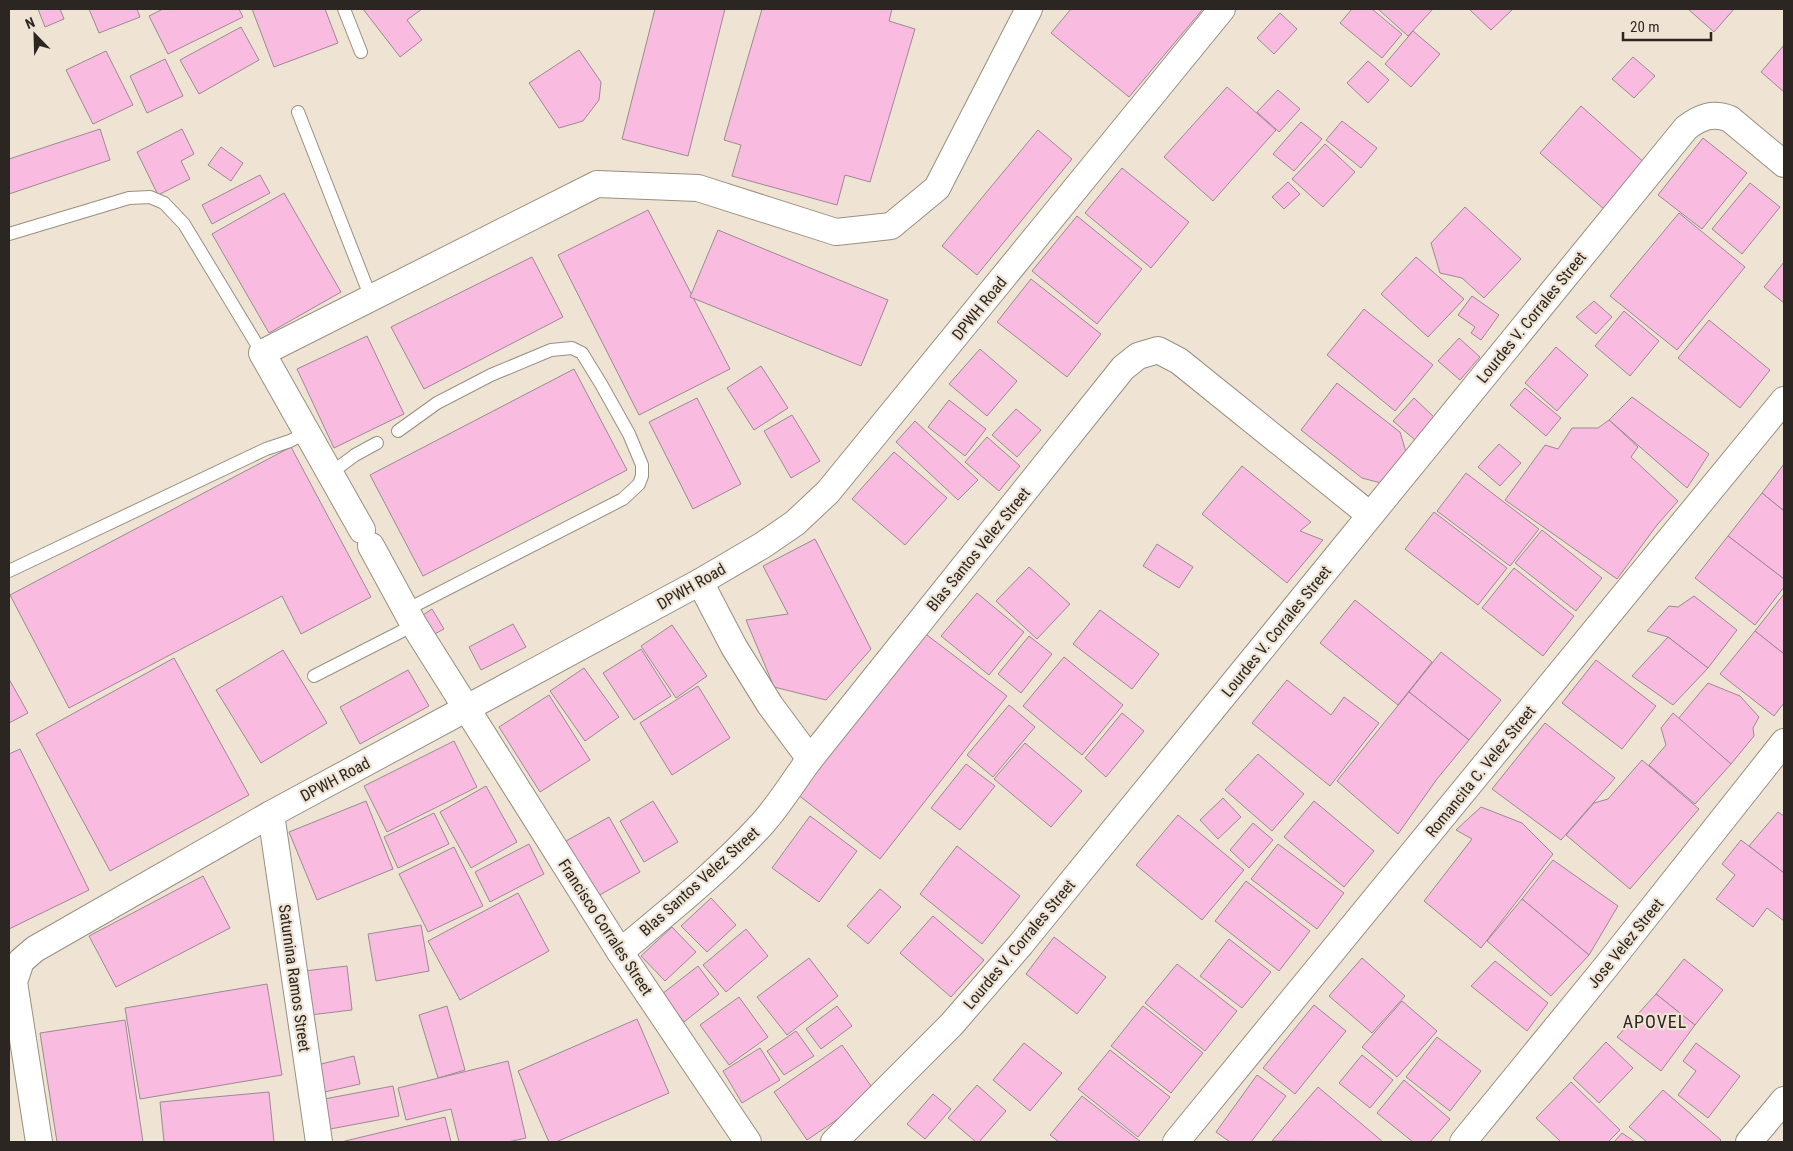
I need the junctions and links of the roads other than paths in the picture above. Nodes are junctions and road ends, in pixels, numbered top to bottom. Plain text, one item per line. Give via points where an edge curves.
1 (344, 9) edge
2 (1029, 9) edge
3 (1222, 9) edge
4 (361, 52) dead end
5 (298, 112) dead end
6 (1784, 164) edge
7 (9, 234) edge
8 (371, 298) junction
9 (262, 353) junction
10 (1784, 400) edge
11 (398, 431) dead end
12 (307, 432) junction
13 (377, 443) dead end
14 (330, 473) junction
15 (1370, 516) junction
16 (9, 571) edge
17 (700, 582) junction
18 (410, 617) junction
19 (314, 676) dead end
20 (467, 710) junction
21 (1784, 742) edge
22 (810, 759) junction
23 (272, 814) junction
24 (620, 952) junction
25 (1784, 1100) edge
26 (39, 1142) edge
27 (319, 1142) edge
28 (748, 1142) edge
29 (834, 1142) edge
30 (1176, 1142) edge
31 (1462, 1142) edge
32 (1749, 1142) edge

1 - 4 lane
2 - 8 street via 937,188 890,226 836,232 698,188 597,184
3 - 17 street, DPWH Road via 828,492 795,523
5 - 8 lane
6 - 15 street, Lourdes V. Corrales Street via 1730,119 1720,115 1698,119 1686,128
7 - 9 lane via 129,198 150,197 164,203 184,224
8 - 9 street
9 - 12 street, Francisco Corrales Street
10 - 30 street, Romancita C. Velez Street
11 - 18 lane via 437,403 491,375 551,350 572,348 582,353 601,384 642,465 639,484 624,499
12 - 14 street, Francisco Corrales Street
12 - 16 lane
13 - 14 lane
14 - 18 street, Francisco Corrales Street
15 - 22 street, Blas Santos Velez Street via 1179,361 1158,350 1138,356 1123,368
15 - 29 street, Lourdes V. Corrales Street via 1022,944 952,1024
17 - 20 street, DPWH Road
17 - 22 street via 765,697
18 - 19 lane
18 - 20 street, Francisco Corrales Street
20 - 23 street, DPWH Road
20 - 24 street, Francisco Corrales Street
21 - 31 street, Jose Velez Street
22 - 24 street, Blas Santos Velez Street via 764,822 733,854
23 - 26 street, DPWH Road via 21,961 14,982
23 - 27 street, Saturnina Ramos Street
24 - 28 street, Francisco Corrales Street
25 - 32 street

